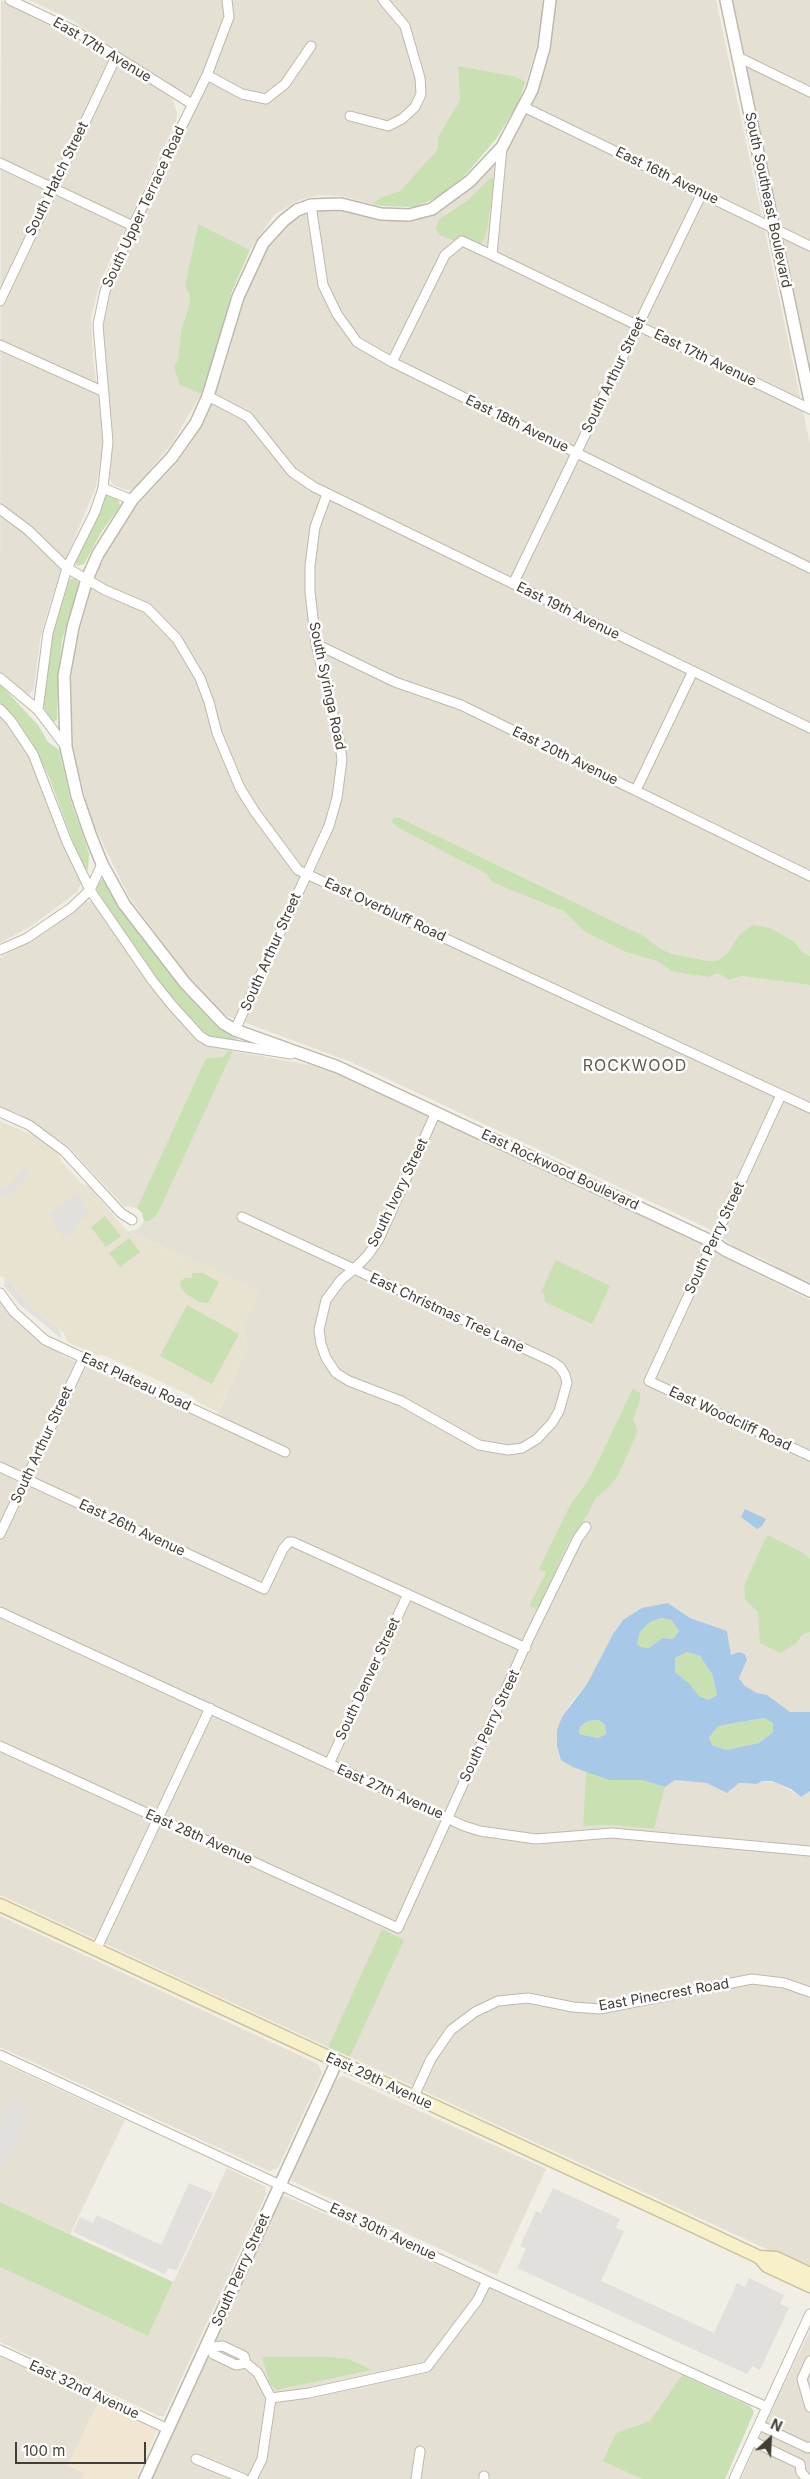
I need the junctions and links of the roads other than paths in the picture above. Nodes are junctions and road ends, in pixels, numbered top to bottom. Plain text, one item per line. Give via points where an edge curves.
1 (10, 0) edge
2 (227, 0) edge
3 (550, 0) edge
4 (726, 0) edge
5 (384, 1) edge
6 (311, 46) dead end
7 (738, 57) junction
8 (116, 58) junction
9 (207, 76) junction
10 (810, 92) edge
11 (192, 104) junction
12 (524, 107) junction
13 (350, 116) dead end
14 (502, 148) junction
15 (0, 163) edge
16 (52, 188) junction
17 (702, 193) junction
18 (311, 205) junction
19 (133, 226) junction
20 (774, 228) junction
21 (810, 246) edge
22 (492, 255) junction
23 (0, 301) edge
24 (638, 325) junction
25 (0, 345) edge
26 (392, 362) junction
27 (102, 392) junction
28 (208, 396) junction
29 (810, 401) edge
30 (810, 409) edge
31 (576, 453) junction
32 (103, 488) junction
33 (327, 494) junction
34 (132, 500) junction
35 (0, 509) edge
36 (67, 568) junction
37 (810, 568) edge
38 (88, 580) junction
39 (513, 584) junction
40 (316, 644) junction
41 (693, 671) junction
42 (0, 678) edge
43 (0, 709) edge
44 (38, 710) junction
45 (810, 728) edge
46 (66, 747) junction
47 (636, 790) junction
48 (102, 864) junction
49 (306, 874) junction
50 (810, 876) edge
51 (90, 890) junction
52 (0, 950) edge
53 (235, 1030) junction
54 (306, 1056) junction
55 (781, 1095) junction
56 (810, 1108) edge
57 (0, 1112) edge
58 (436, 1112) junction
59 (242, 1217) dead end
60 (132, 1220) dead end
61 (713, 1242) junction
62 (354, 1269) junction
63 (810, 1291) edge
64 (0, 1293) edge
65 (84, 1357) junction
66 (649, 1381) joint
67 (522, 1448) joint
68 (285, 1452) dead end
69 (810, 1456) edge
70 (0, 1467) edge
71 (26, 1480) junction
72 (586, 1527) dead end
73 (0, 1534) edge
74 (408, 1594) junction
75 (0, 1612) edge
76 (526, 1648) junction
77 (210, 1708) junction
78 (0, 1746) edge
79 (329, 1764) junction
80 (158, 1818) junction
81 (448, 1818) junction
82 (810, 1851) edge
83 (0, 1905) edge
84 (398, 1928) joint
85 (96, 1950) junction
86 (810, 1992) edge
87 (0, 2054) edge
88 (337, 2062) junction
89 (414, 2096) junction
90 (280, 2184) junction
91 (759, 2257) junction
92 (810, 2274) edge
93 (487, 2281) junction
94 (810, 2286) edge
95 (810, 2314) edge
96 (210, 2346) junction
97 (0, 2350) edge
98 (810, 2361) edge
99 (270, 2398) junction
100 (767, 2407) junction
101 (810, 2407) edge
102 (759, 2425) junction
103 (168, 2429) junction
104 (752, 2441) junction
105 (809, 2448) edge
106 (420, 2451) dead end
107 (196, 2459) dead end
108 (800, 2464) junction
109 (145, 2479) edge
110 (244, 2479) edge
111 (252, 2479) edge
112 (416, 2479) edge
113 (734, 2479) edge
114 (807, 2479) edge

1 - 8 street, East 17th Avenue via 77,32
2 - 9 street, South Upper Terrace Road via 229,17
3 - 12 street via 543,53
4 - 7 street, South Southeast Boulevard
5 - 13 street via 405,26 420,78 421,94 416,108 388,126
6 - 9 street via 284,84 266,99 242,94
7 - 10 street
7 - 20 street, South Southeast Boulevard
8 - 11 street, East 17th Avenue
8 - 16 street, South Hatch Street
9 - 11 street, South Upper Terrace Road
11 - 19 street, South Upper Terrace Road
12 - 14 street
12 - 17 street, East 16th Avenue
14 - 18 street via 470,181 432,209 409,215 381,214 341,204
14 - 22 street
15 - 16 street
16 - 19 street
16 - 23 street, South Hatch Street
17 - 20 street, East 16th Avenue
17 - 24 street, South Arthur Street
18 - 26 street, East 18th Avenue via 323,284 337,314 357,342
18 - 28 street, East Rockwood Boulevard via 297,210 263,243 238,298
19 - 27 street, South Upper Terrace Road via 105,291 98,325
20 - 21 street, East 16th Avenue
20 - 29 street, South Southeast Boulevard
22 - 24 street, East 17th Avenue
22 - 26 street, East 17th Avenue via 462,241 445,255
24 - 30 street, East 17th Avenue
24 - 31 street, South Arthur Street
25 - 27 street
26 - 31 street, East 18th Avenue
27 - 32 street, South Upper Terrace Road via 108,442
28 - 33 street, East 19th Avenue via 248,417 292,472
28 - 34 street, East Rockwood Boulevard via 185,441
31 - 37 street, East 18th Avenue
31 - 39 street, South Arthur Street
32 - 34 street
32 - 36 street, South Upper Terrace Road via 95,512
33 - 39 street, East 19th Avenue
33 - 40 street, South Syringa Road via 315,526 310,566
34 - 38 street, East Rockwood Boulevard via 98,554
35 - 36 street via 28,530
36 - 38 street
36 - 44 street, South Upper Terrace Road via 48,633
38 - 46 street, East Rockwood Boulevard via 73,626 64,676
38 - 49 street, East Overbluff Road via 146,608 177,639 200,678 217,733 240,788 295,867
39 - 41 street, East 19th Avenue
40 - 47 street, East 20th Avenue via 395,682 461,705
40 - 49 street, South Syringa Road via 342,760 329,826
41 - 45 street, East 19th Avenue
41 - 47 street
42 - 44 street
43 - 51 street, East Rockwood Boulevard via 34,754 67,842
44 - 46 street
46 - 48 street, East Rockwood Boulevard via 77,796
47 - 50 street, East 20th Avenue
48 - 51 street
48 - 53 street, East Rockwood Boulevard via 124,904 173,968 215,1016
49 - 53 street, South Arthur Street
49 - 55 street, East Overbluff Road
51 - 52 street via 52,923
51 - 54 street, East Rockwood Boulevard via 152,980 200,1036 222,1044
53 - 54 street, East Rockwood Boulevard
54 - 58 street, East Rockwood Boulevard via 338,1067
55 - 56 street, East Overbluff Road
55 - 61 street, South Perry Street
57 - 60 street via 29,1125 64,1151 121,1213
58 - 61 street, East Rockwood Boulevard
58 - 62 street, South Ivory Street via 379,1239
59 - 62 street, East Christmas Tree Lane
61 - 63 street, East Rockwood Boulevard
61 - 66 street, South Perry Street
62 - 67 street, South Ivory Street via 333,1289 319,1330 326,1358 336,1373 360,1387 401,1401 479,1445 508,1450
62 - 67 street, East Christmas Tree Lane via 560,1367 567,1383 559,1411 537,1440
64 - 65 street, East Plateau Road via 14,1312 45,1340
65 - 68 street, East Plateau Road
65 - 71 street, South Arthur Street
66 - 69 street, East Woodcliff Road
70 - 71 street, East 26th Avenue
71 - 73 street, South Arthur Street
71 - 74 street, East 26th Avenue via 264,1589 289,1542
72 - 76 street, South Perry Street
74 - 76 street
74 - 79 street, South Denver Street
75 - 77 street, East 27th Avenue
76 - 81 street, South Perry Street
77 - 79 street, East 27th Avenue
77 - 80 street
78 - 80 street, East 28th Avenue
79 - 81 street, East 27th Avenue
80 - 84 street, East 28th Avenue
80 - 85 street
81 - 82 street, East 27th Avenue via 480,1831 528,1838 612,1833
81 - 84 street, South Perry Street
83 - 85 main road, East 29th Avenue
85 - 88 main road, East 29th Avenue
86 - 89 street, East Pinecrest Road via 784,1983 752,1979 600,2009 528,1998 498,2001 475,2012 451,2030 431,2059
87 - 90 street, East 30th Avenue
88 - 89 main road, East 29th Avenue
88 - 90 street, South Perry Street
89 - 91 main road, East 29th Avenue
90 - 93 street, East 30th Avenue
90 - 96 street, South Perry Street
91 - 92 main road, East 29th Avenue via 776,2258
91 - 94 main road, East 29th Avenue via 768,2266
93 - 99 street via 477,2301 427,2367 309,2393
93 - 100 street, East 30th Avenue
95 - 100 street
96 - 99 street via 213,2354 236,2365 246,2363 258,2373
96 - 103 street, South Perry Street
97 - 103 street, East 32nd Avenue
98 - 101 street via 802,2378
99 - 111 street via 262,2459
100 - 102 street
102 - 104 street
102 - 105 street
103 - 109 street, South Perry Street
104 - 108 street
104 - 113 street
105 - 108 street
106 - 112 street
107 - 110 street
108 - 114 street

